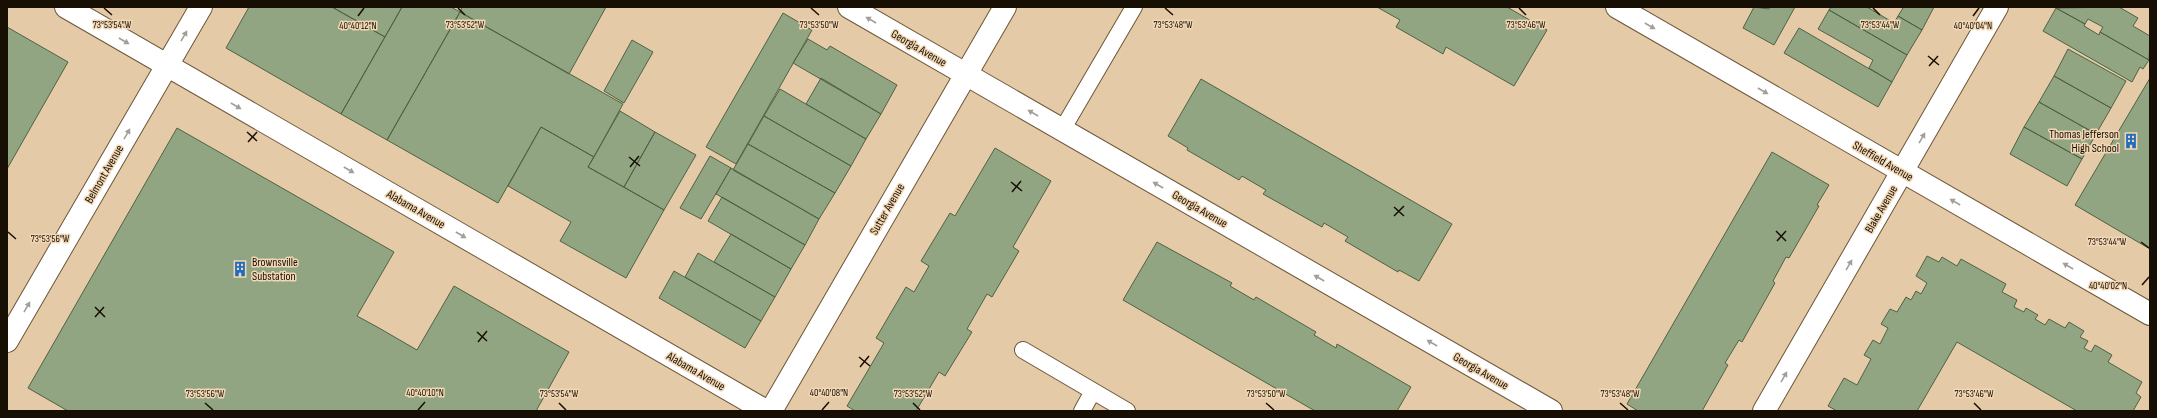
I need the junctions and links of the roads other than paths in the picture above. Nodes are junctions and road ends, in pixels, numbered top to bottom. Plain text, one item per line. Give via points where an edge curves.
1 (66, 7) edge
2 (201, 7) edge
3 (849, 7) edge
4 (1005, 7) edge
5 (1134, 7) edge
6 (1617, 7) edge
7 (1998, 7) edge
8 (167, 66) junction
9 (966, 74) junction
10 (1062, 130) junction
11 (1902, 172) junction
12 (2150, 314) edge
13 (7, 341) edge
14 (1023, 350) dead end
15 (1093, 391) junction
16 (766, 411) edge
17 (771, 411) edge
18 (1082, 411) edge
19 (1127, 411) edge
20 (1551, 411) edge
21 (1764, 411) edge

1 -> 8 street, Alabama Avenue
8 -> 2 street, Belmont Avenue
9 -> 3 street, Georgia Avenue
4 - 9 street, Sutter Avenue
5 - 10 lane
6 -> 11 street, Sheffield Avenue
11 -> 7 street, Blake Avenue
13 -> 8 street, Belmont Avenue
8 -> 16 street, Alabama Avenue
10 -> 9 street, Georgia Avenue
9 - 17 street, Sutter Avenue
20 -> 10 street, Georgia Avenue
12 -> 11 street, Sheffield Avenue
21 -> 11 street, Blake Avenue
14 - 15 lane
15 - 18 lane
15 - 19 lane

